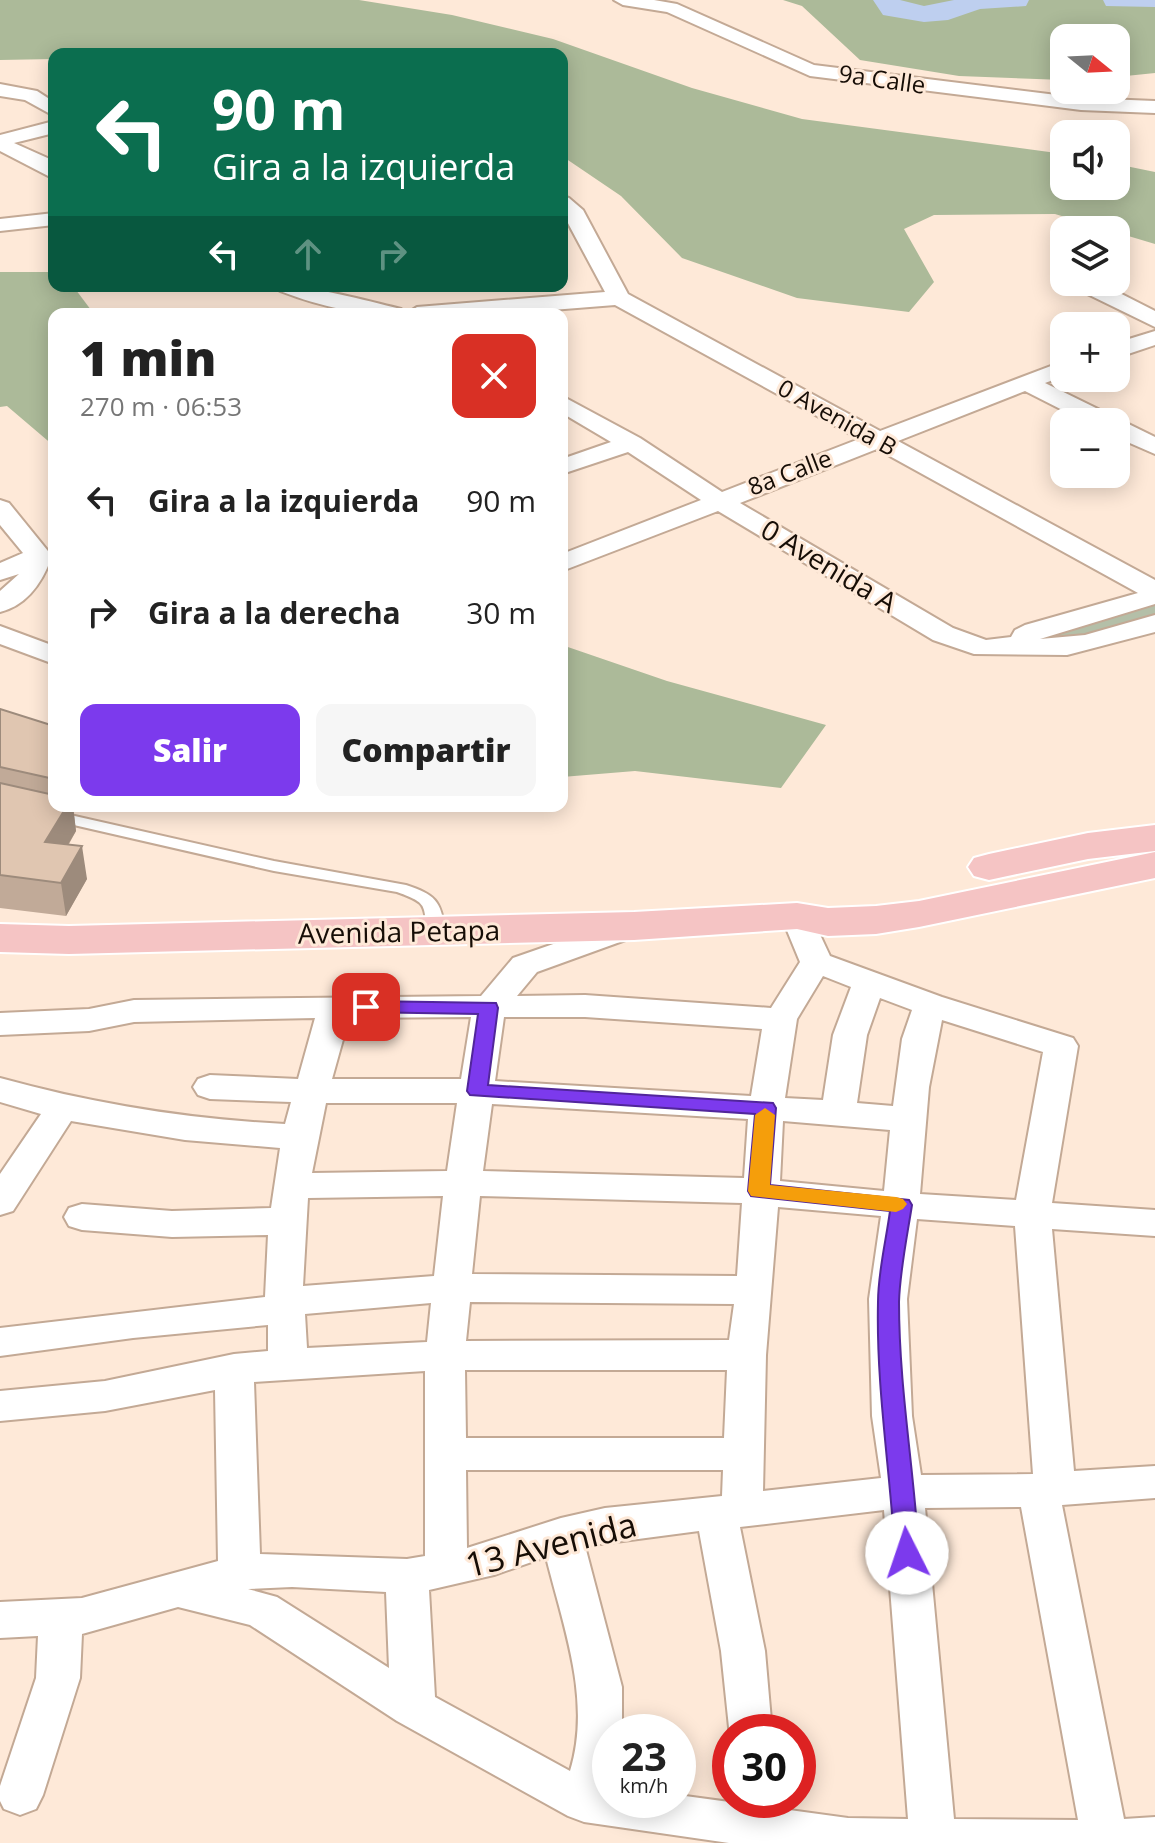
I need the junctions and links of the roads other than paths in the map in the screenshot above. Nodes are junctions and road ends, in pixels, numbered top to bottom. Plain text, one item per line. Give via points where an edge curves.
1 (623, 0) edge
2 (0, 90) edge
3 (48, 106) edge
4 (1155, 107) edge
5 (48, 129) edge
6 (0, 143) edge
7 (48, 167) edge
8 (568, 206) edge
9 (48, 220) edge
10 (0, 225) edge
11 (303, 292) edge
12 (1108, 296) edge
13 (619, 298) junction
14 (363, 308) edge
15 (493, 308) edge
16 (1155, 320) edge
17 (1155, 338) edge
18 (1130, 346) edge
19 (1050, 373) edge
20 (1024, 382) junction
21 (568, 406) edge
22 (1077, 408) edge
23 (1130, 434) edge
24 (876, 439) junction
25 (631, 443) junction
26 (1155, 447) edge
27 (568, 465) edge
28 (719, 501) junction
29 (0, 508) edge
30 (39, 556) junction
31 (568, 561) edge
32 (0, 572) edge
33 (1155, 593) edge
34 (0, 604) edge
35 (1155, 623) edge
36 (0, 634) edge
37 (1026, 644) junction
38 (48, 649) edge
39 (44, 815) edge
40 (1155, 838) edge
41 (1155, 865) edge
42 (797, 916) junction
43 (634, 926) junction
44 (437, 931) junction
45 (0, 938) edge
46 (816, 962) junction
47 (869, 983) junction
48 (930, 1005) junction
49 (335, 1007) junction
50 (489, 1008) junction
51 (780, 1019) junction
52 (0, 1024) edge
53 (210, 1087) dead end
54 (0, 1090) edge
55 (314, 1091) junction
56 (477, 1091) junction
57 (766, 1108) junction
58 (61, 1110) junction
59 (838, 1113) junction
60 (910, 1120) junction
61 (299, 1137) junction
62 (463, 1183) junction
63 (759, 1191) junction
64 (1, 1200) edge
65 (290, 1204) junction
66 (901, 1205) junction
67 (1032, 1213) junction
68 (82, 1217) dead end
69 (1155, 1223) edge
70 (451, 1288) junction
71 (755, 1290) junction
72 (285, 1305) junction
73 (0, 1342) edge
74 (445, 1354) junction
75 (747, 1355) junction
76 (286, 1364) junction
77 (234, 1369) junction
78 (0, 1406) edge
79 (445, 1454) junction
80 (743, 1454) junction
81 (1155, 1482) edge
82 (1047, 1488) junction
83 (903, 1492) junction
84 (729, 1512) junction
85 (561, 1535) junction
86 (239, 1572) junction
87 (426, 1573) junction
88 (180, 1590) junction
89 (61, 1618) junction
90 (0, 1620) edge
91 (413, 1707) junction
92 (748, 1714) edge
93 (20, 1795) dead end
94 (584, 1802) junction
95 (712, 1810) edge
96 (773, 1818) edge
97 (1155, 1838) edge
98 (933, 1840) junction
99 (848, 1841) edge
100 (1105, 1841) edge

1 - 4 street, 9a Calle via 671,8 810,70 1081,104
2 - 3 street via 30,95
5 - 6 street
6 - 7 street
8 - 13 street
9 - 10 street
11 - 14 street
12 - 16 street
13 - 15 street
13 - 24 street, 0 Avenida B
17 - 18 street
19 - 20 street, 8a Calle
20 - 22 street
20 - 24 street, 8a Calle
21 - 25 street, 0 Avenida A
23 - 26 street
24 - 28 street, 8a Calle
24 - 33 street, 0 Avenida B
25 - 27 street
25 - 28 street, 0 Avenida A
28 - 31 street, 8a Calle
28 - 37 street, 0 Avenida A via 957,641 984,648
29 - 30 street
30 - 32 street
30 - 34 street via 30,580
33 - 37 street via 1035,631 1025,636
35 - 37 street, 0 Avenida A via 1056,650
36 - 38 street
39 - 44 lane via 400,888 420,895 434,908
40 - 42 main road, Avenida Petapa via 1088,846 824,902
41 - 42 main road, Avenida Petapa via 919,914 828,922
42 - 43 main road, Avenida Petapa
42 - 46 street
43 - 44 main road, Avenida Petapa
43 - 50 street via 525,965
44 - 45 main road, Avenida Petapa
46 - 47 street
46 - 51 street
47 - 48 street
47 - 59 street via 850,1035
48 - 60 street via 919,1039
48 - 67 street via 1061,1046
49 - 50 street
49 - 52 street via 134,1011 89,1020
49 - 55 street
50 - 51 street via 585,1006
50 - 56 street
51 - 57 street
53 - 55 street
54 - 58 street
55 - 56 street
55 - 61 street
56 - 57 street
56 - 62 street
57 - 59 street
57 - 63 street
58 - 61 street via 155,1127
58 - 64 street
59 - 60 street
60 - 66 street
61 - 65 street
62 - 63 street
62 - 65 street
62 - 70 street
63 - 66 street
63 - 71 street
65 - 68 street via 172,1224
65 - 72 street
66 - 67 street
66 - 83 street via 888,1299 892,1416
67 - 69 street
67 - 82 street
70 - 71 street
70 - 72 street
70 - 74 street
71 - 75 street
72 - 73 street
72 - 76 street
74 - 75 street
74 - 76 street
74 - 79 street
75 - 80 street
76 - 77 street
77 - 78 street via 51,1404
77 - 86 street
79 - 80 street
79 - 87 street
80 - 84 street
81 - 82 street, 13 Avenida
82 - 83 street, 13 Avenida
82 - 100 street
83 - 84 street, 13 Avenida
83 - 98 street
84 - 85 street, 13 Avenida
84 - 92 street
85 - 87 street, 13 Avenida
85 - 94 street via 600,1687 599,1751
86 - 87 street, 13 Avenida
86 - 88 street, 13 Avenida
87 - 91 street
88 - 89 street, 13 Avenida
88 - 91 street via 262,1610
89 - 90 street, 13 Avenida
89 - 93 street via 58,1678
91 - 94 street
94 - 95 street
96 - 99 street
97 - 100 street
98 - 99 street
98 - 100 street

